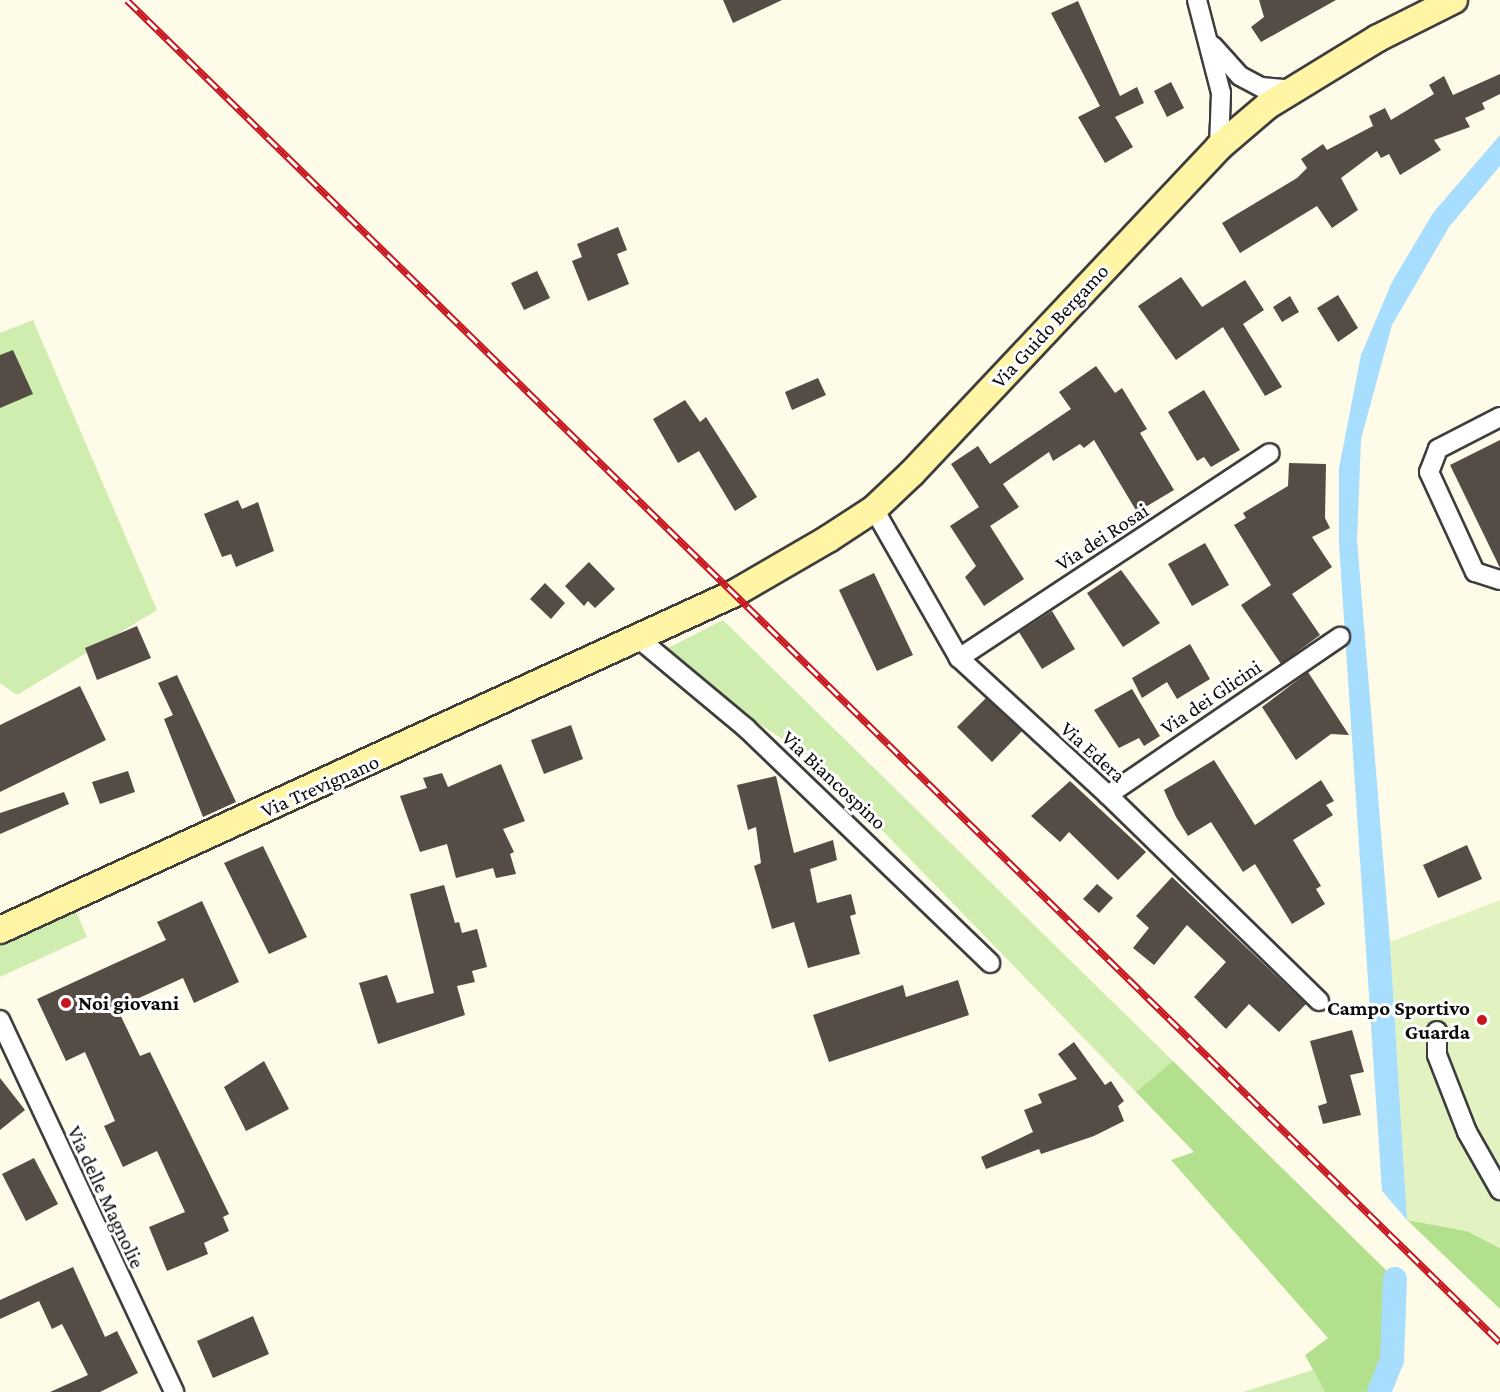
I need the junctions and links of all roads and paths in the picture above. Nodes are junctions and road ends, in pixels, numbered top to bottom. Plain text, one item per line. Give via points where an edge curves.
1 (1197, 0) edge
2 (1454, 0) edge
3 (1211, 45) junction
4 (1295, 90) junction
5 (1219, 147) junction
6 (1500, 417) edge
7 (1270, 453) dead end
8 (874, 509) junction
9 (1500, 580) edge
10 (1340, 637) dead end
11 (638, 638) junction
12 (959, 658) junction
13 (1108, 795) junction
14 (0, 930) edge
15 (990, 963) dead end
16 (1319, 1001) dead end
17 (0, 1020) edge
18 (1437, 1031) dead end
19 (1500, 1190) edge
20 (174, 1392) edge

1 - 3 street
2 - 4 main road, Via Guido Bergamo via 1378,39
3 - 4 street via 1247,80 1261,87
3 - 5 street via 1224,120
4 - 5 main road, Via Guido Bergamo
5 - 8 main road, Via Guido Bergamo
6 - 9 street via 1438,448 1429,472 1475,572
7 - 12 street, Via dei Rosai
8 - 11 main road, Via Guido Bergamo via 765,578
8 - 12 street, Via Edera
10 - 13 street, Via dei Glicini
11 - 14 main road, Via Trevignano
11 - 15 street, Via Biancospino via 755,736
12 - 13 street, Via Edera
13 - 16 street, Via Edera
17 - 20 street, Via delle Magnolie
18 - 19 street via 1437,1055 1462,1121

